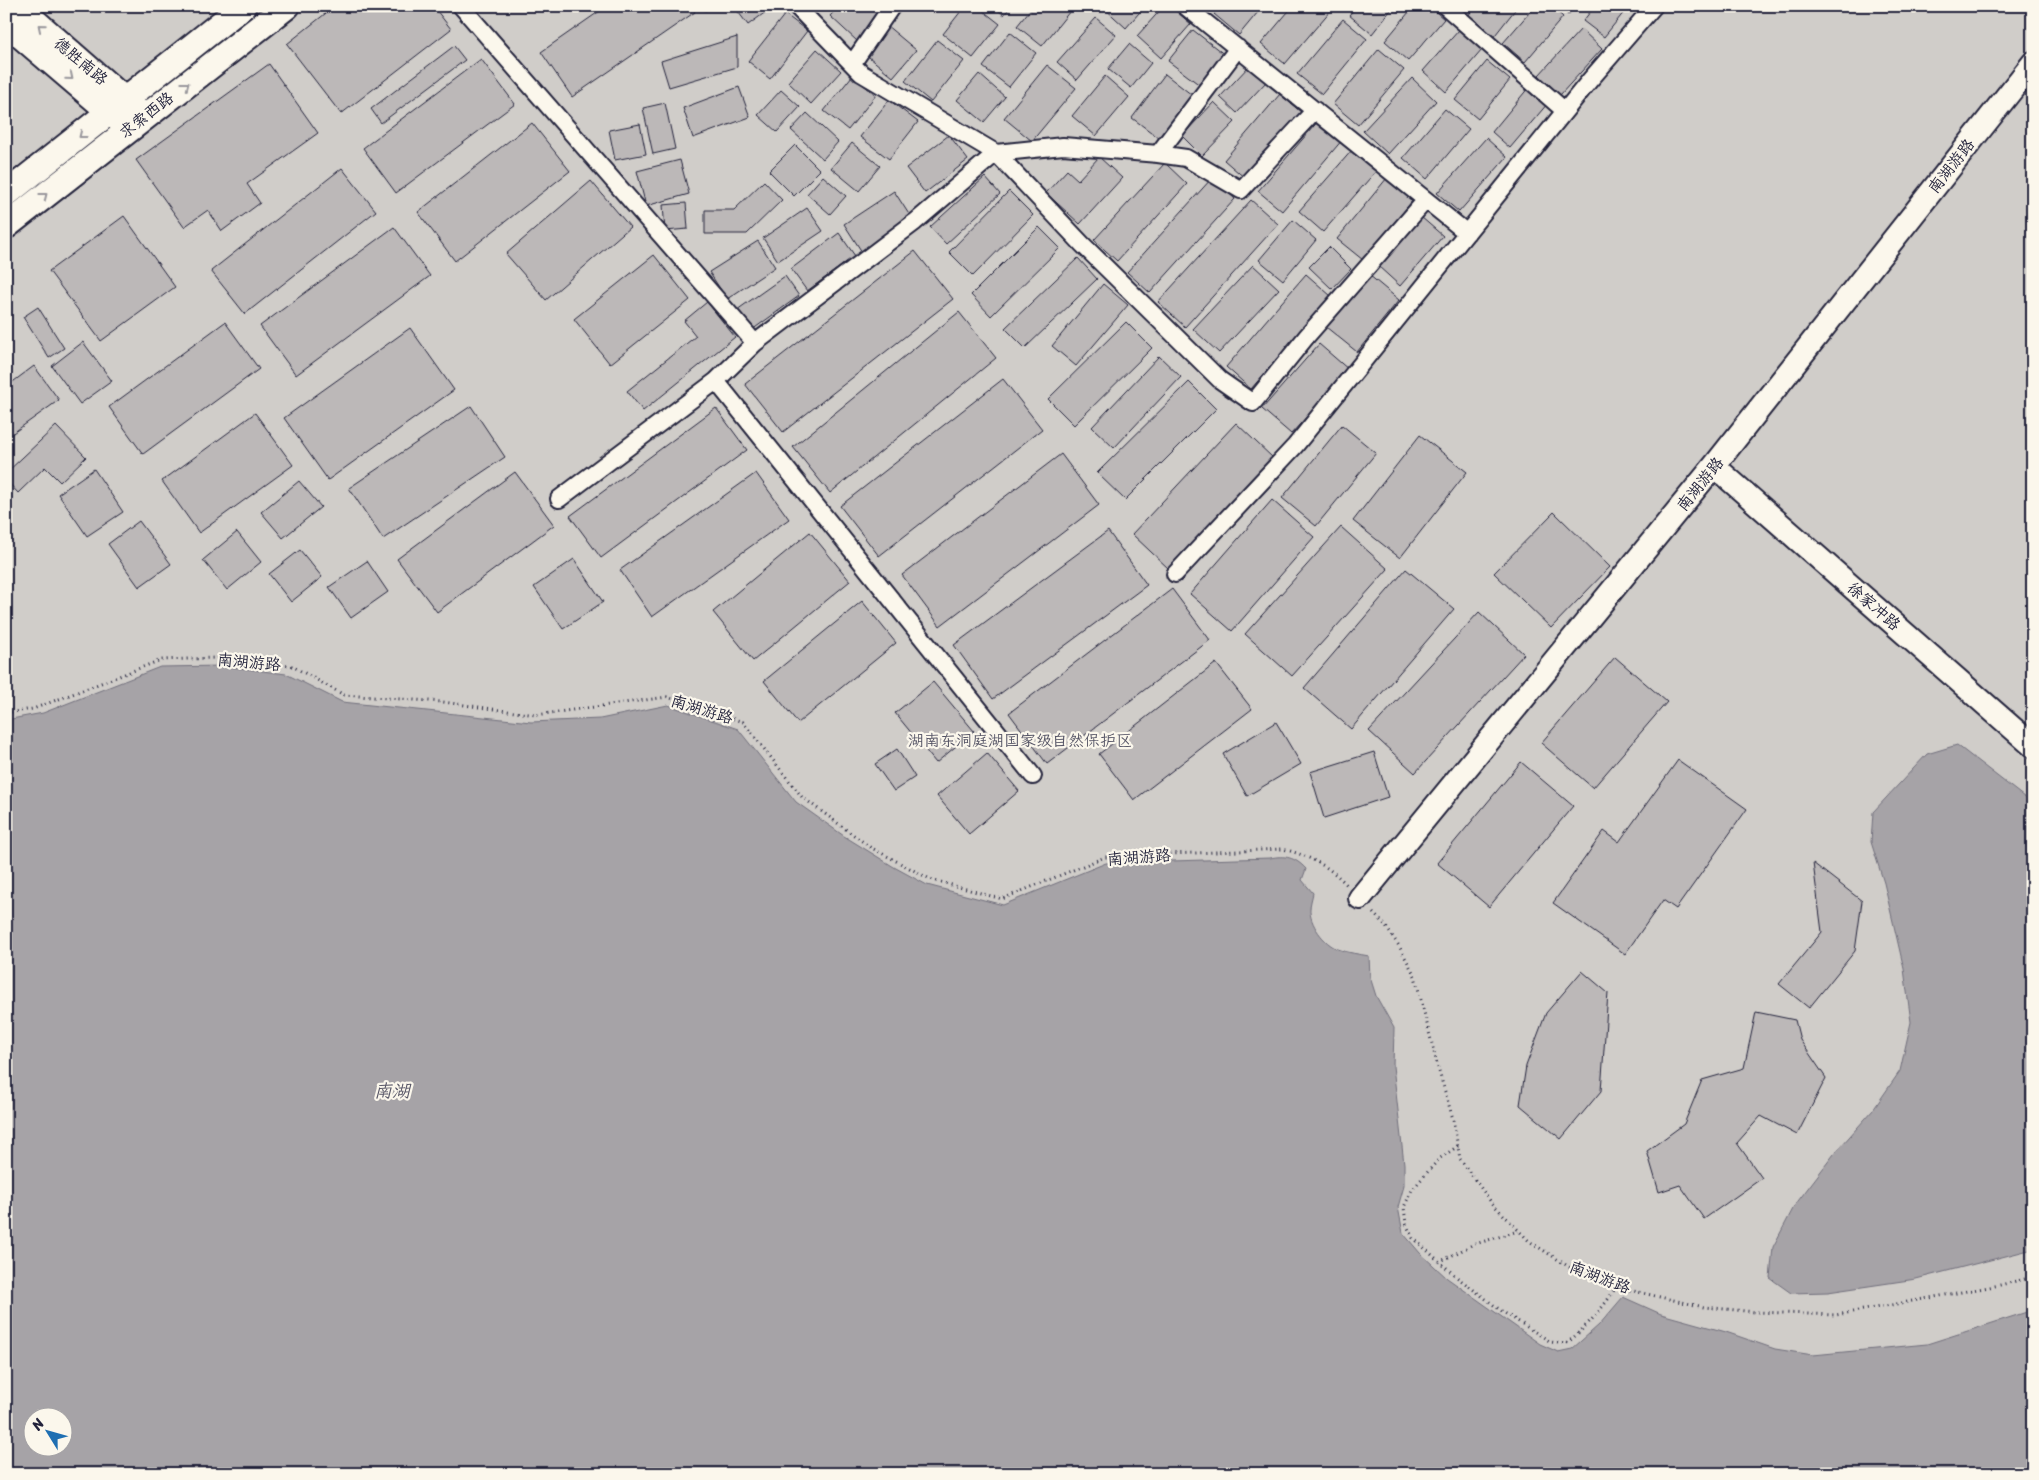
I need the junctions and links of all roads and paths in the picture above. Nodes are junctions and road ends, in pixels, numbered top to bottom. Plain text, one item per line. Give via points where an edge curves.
1 (17, 6) edge
2 (243, 6) edge
3 (287, 6) edge
4 (461, 6) edge
5 (796, 6) edge
6 (892, 6) edge
7 (1185, 6) edge
8 (1445, 6) edge
9 (1654, 6) edge
10 (6, 23) edge
11 (1238, 48) junction
12 (2033, 63) edge
13 (852, 64) junction
14 (119, 105) junction
15 (1315, 110) junction
16 (1565, 111) junction
17 (136, 123) junction
18 (996, 154) junction
19 (1158, 154) junction
20 (6, 194) edge
21 (1426, 200) junction
22 (6, 226) edge
23 (1467, 233) junction
24 (755, 343) junction
25 (716, 381) junction
26 (1714, 466) junction
27 (559, 499) dead end
28 (1175, 574) dead end
29 (6, 713) edge
30 (2033, 746) edge
31 (1033, 776) dead end
32 (1360, 898) junction
33 (1458, 1146) junction
34 (1518, 1231) junction
35 (1439, 1262) junction
36 (2033, 1277) edge
37 (1616, 1287) junction

14 -> 1 main road, 德胜南路
2 - 14 main road, 求索西路
17 -> 3 main road, 求索西路
4 - 24 street
5 - 13 street
6 - 13 street
7 - 11 street
8 - 16 street
9 - 16 street
10 -> 14 main road, 德胜南路
11 - 15 street
11 - 19 street
12 - 26 street, 南湖游路
13 - 18 street via 861,73
14 - 17 main road, 德胜南路
14 -> 20 main road, 求索西路
15 - 19 street via 1241,190 1186,158
15 - 21 street
16 - 23 street
22 -> 17 main road, 求索西路
18 - 19 street via 1063,146
18 - 21 street via 1220,380 1253,403
18 - 24 street via 915,222
21 - 23 street
23 - 28 street via 1295,446
24 - 25 street
25 - 27 street
25 - 31 street
26 - 30 street, 徐家冲路
26 - 32 street, 南湖游路
29 - 32 path, 南湖游路 via 34,710 161,660 216,658 292,666 344,695 443,702 536,715 667,697 743,722 802,798 870,847 930,879 1002,899 1105,857 1283,849 1303,854 1336,874
32 - 33 path, 南湖游路 via 1384,924 1414,976
33 - 34 path, 南湖游路 via 1460,1159
33 - 35 path via 1427,1172 1412,1190 1404,1207 1406,1224 1413,1238
34 - 35 path via 1472,1245
34 - 37 path, 南湖游路 via 1574,1270
35 - 37 path via 1503,1312 1551,1342 1566,1344 1608,1301
36 - 37 path, 南湖游路 via 1836,1315 1704,1307

